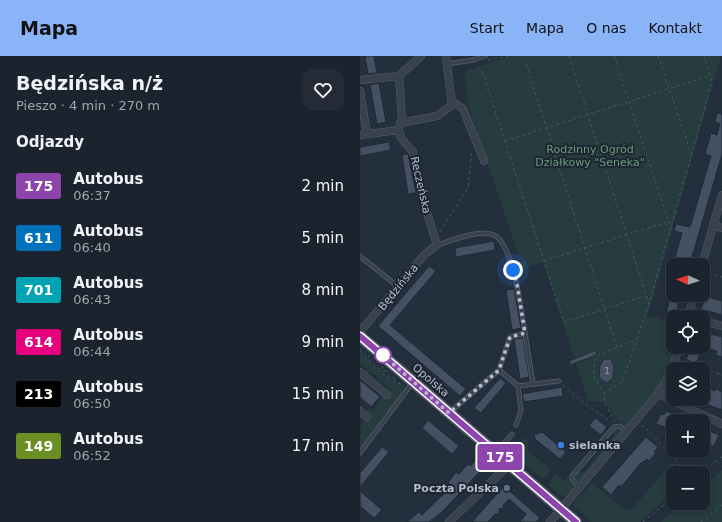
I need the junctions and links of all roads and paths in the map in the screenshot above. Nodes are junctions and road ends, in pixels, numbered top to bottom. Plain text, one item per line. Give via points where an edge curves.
1 (421, 56) edge
2 (446, 56) edge
3 (485, 56) edge
4 (569, 56) edge
5 (614, 56) edge
6 (658, 56) edge
7 (704, 56) edge
8 (447, 64) junction
9 (526, 64) dead end
10 (482, 71) dead end
11 (710, 75) junction
12 (399, 76) junction
13 (360, 80) edge
14 (669, 89) junction
15 (360, 90) edge
16 (453, 102) junction
17 (628, 102) junction
18 (587, 115) junction
19 (400, 126) junction
20 (547, 129) junction
21 (364, 134) edge
22 (474, 134) junction
23 (505, 141) junction
24 (692, 154) junction
25 (484, 161) dead end
26 (722, 195) edge
27 (668, 222) junction
28 (714, 225) junction
29 (671, 228) junction
30 (722, 228) edge
31 (626, 235) junction
32 (436, 241) junction
33 (585, 249) junction
34 (360, 256) edge
35 (704, 258) edge
36 (544, 261) junction
37 (710, 274) edge
38 (722, 277) edge
39 (398, 287) junction
40 (645, 296) junction
41 (649, 304) junction
42 (605, 310) junction
43 (710, 323) edge
44 (722, 326) edge
45 (360, 332) edge
46 (525, 333) junction
47 (360, 336) edge
48 (637, 339) junction
49 (360, 348) edge
50 (617, 348) junction
51 (360, 351) edge
52 (360, 354) edge
53 (371, 354) dead end
54 (677, 354) edge
55 (676, 359) junction
56 (384, 365) dead end
57 (379, 369) dead end
58 (499, 370) junction
59 (360, 372) edge
60 (722, 375) edge
61 (399, 378) dead end
62 (559, 381) joint
63 (408, 384) junction
64 (533, 384) junction
65 (518, 386) junction
66 (604, 393) junction
67 (658, 394) junction
68 (387, 395) dead end
69 (360, 411) edge
70 (449, 413) junction
71 (367, 417) dead end
72 (637, 420) junction
73 (722, 424) edge
74 (516, 425) dead end
75 (617, 425) junction
76 (628, 432) junction
77 (512, 434) dead end
78 (360, 453) edge
79 (496, 453) junction
80 (722, 456) edge
81 (509, 465) junction
82 (680, 466) edge
83 (710, 466) edge
84 (580, 488) junction
85 (666, 503) edge
86 (722, 505) edge
87 (561, 509) junction
88 (448, 522) edge
89 (550, 522) edge
90 (576, 522) edge
91 (643, 522) edge
92 (701, 522) edge

1 - 12 street
2 - 8 street
3 - 8 lane
4 - 18 path
5 - 17 path
6 - 14 path
7 - 11 path
8 - 16 street
9 - 20 path
10 - 23 path
11 - 14 path
11 - 24 path via 712,82
12 - 13 street
12 - 19 street
14 - 17 path
14 - 24 path
15 - 21 street
16 - 19 street via 448,110 437,116
16 - 22 street via 463,110
17 - 18 path
17 - 27 path
18 - 20 path
18 - 31 path
19 - 21 street
19 - 32 street, Reczeńska via 401,138 413,152 421,193
20 - 23 path
20 - 33 path
22 - 25 street
22 - 32 path via 471,140 468,188
23 - 36 path
24 - 29 path
26 - 28 street
27 - 29 path
27 - 31 path
28 - 30 street
28 - 35 street
29 - 41 path
31 - 33 path
31 - 40 path
32 - 39 street, Będzińska
32 - 46 lane via 480,233 495,235 504,243 517,284
33 - 36 path
33 - 42 path
34 - 39 lane
36 - 42 path via 564,322
37 - 38 path
39 - 45 street, Będzińska
40 - 41 path
40 - 42 path
41 - 48 path
42 - 50 path
43 - 44 street
46 - 58 lane via 510,337
46 - 64 lane
47 - 63 street, Opolska
48 - 50 path
48 - 66 path via 623,381
49 - 53 path via 368,357
50 - 66 path via 598,355 594,362 594,377
51 - 57 path
52 - 63 path via 383,374
54 - 55 street
55 - 60 path
55 - 67 street via 667,381
56 - 61 path via 382,369
58 - 65 lane
58 - 70 lane
59 - 68 street
62 - 64 lane
62 - 75 path via 588,406
63 - 70 street, Opolska
63 - 78 lane
64 - 65 lane
65 - 74 lane via 521,411
66 - 75 path via 605,403
67 - 72 street
67 - 73 street
69 - 71 street
70 - 79 street, Opolska
72 - 76 street
72 - 82 path
75 - 76 lane
75 - 84 lane via 572,476
76 - 84 street
77 - 79 lane
79 - 81 street, Opolska
80 - 83 path
81 - 87 street, Opolska
81 - 88 street
84 - 87 street
85 - 91 path
86 - 92 path
87 - 89 street
87 - 90 street, Opolska

